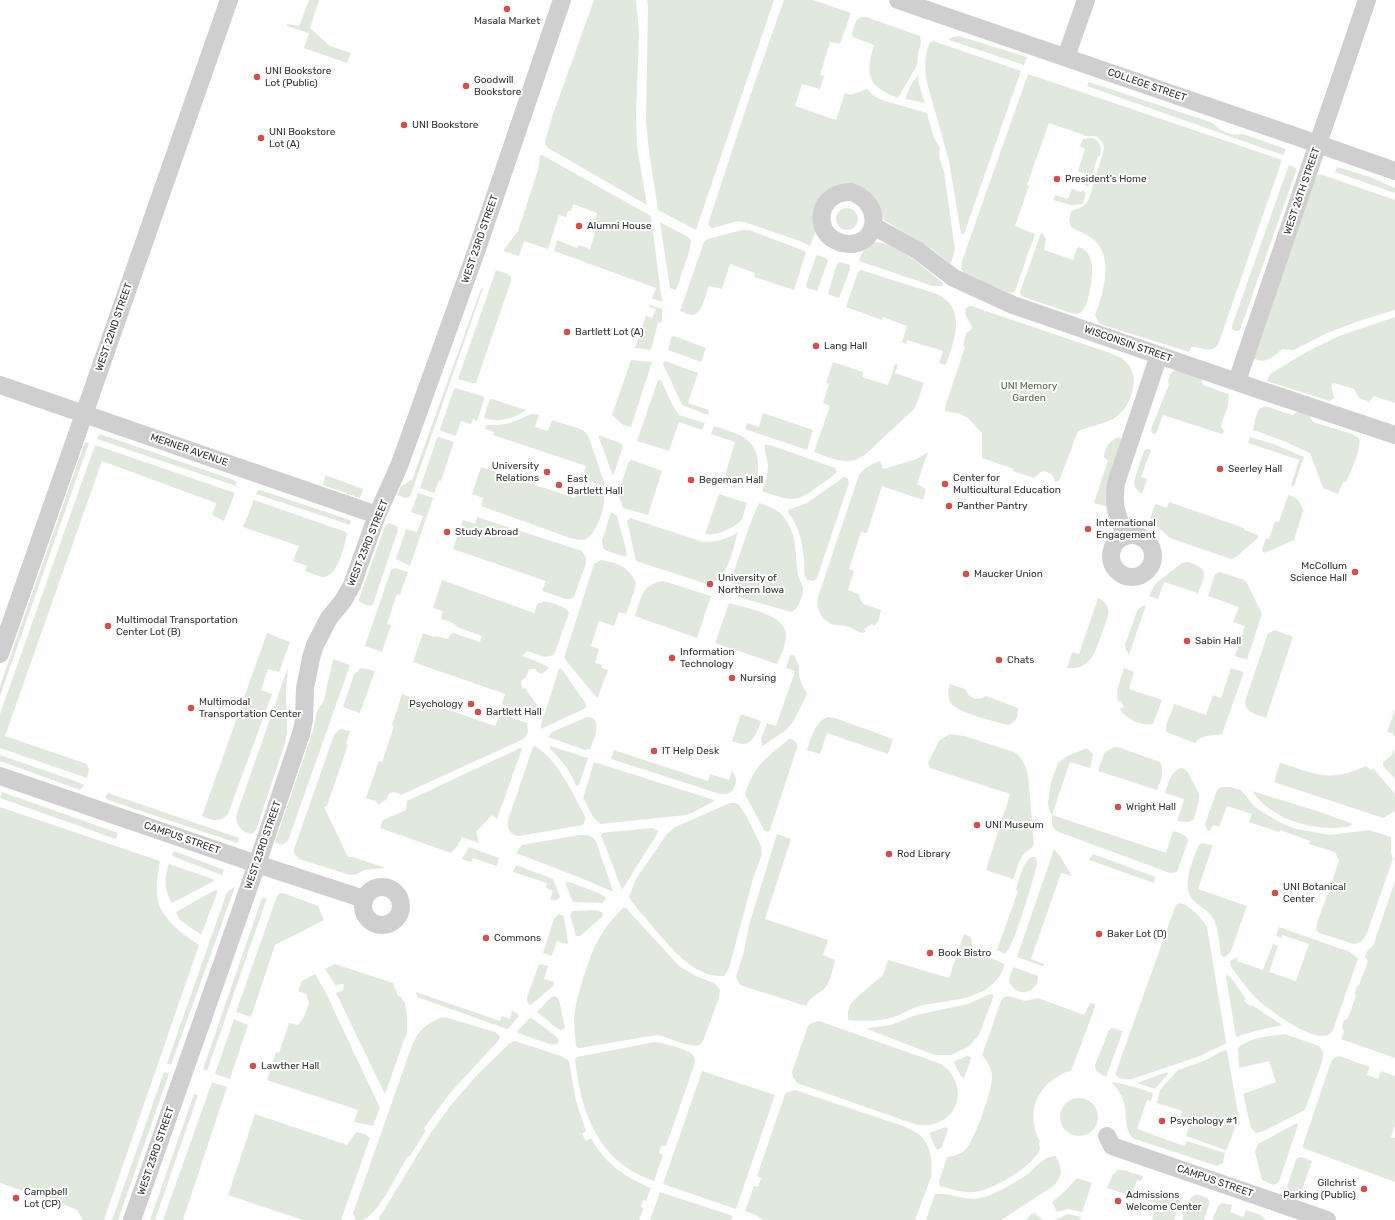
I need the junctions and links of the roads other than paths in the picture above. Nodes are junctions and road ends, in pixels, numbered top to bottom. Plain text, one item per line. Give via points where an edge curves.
1 (228, 0) edge
2 (562, 0) edge
3 (898, 0) edge
4 (1086, 0) edge
5 (1367, 0) edge
6 (1066, 57) junction
7 (1318, 144) junction
8 (1395, 171) edge
9 (873, 226) dead end
10 (1159, 355) junction
11 (1237, 381) junction
12 (0, 385) edge
13 (84, 413) junction
14 (1395, 435) edge
15 (377, 515) junction
16 (1126, 536) dead end
17 (0, 654) edge
18 (0, 776) edge
19 (257, 864) junction
20 (364, 899) dead end
21 (1107, 1136) dead end
22 (132, 1220) edge
23 (1327, 1220) edge

1 - 13 street, WEST 22ND STREET
2 - 15 street, WEST 23RD STREET via 476,252 399,466
3 - 6 street, COLLEGE STREET
4 - 6 street
5 - 7 street, WEST 26TH STREET
6 - 7 street, COLLEGE STREET
7 - 8 street, COLLEGE STREET
7 - 11 street, WEST 26TH STREET
9 - 10 street, WISCONSIN STREET via 917,250 954,278 1012,305
10 - 11 street, WISCONSIN STREET
10 - 16 street via 1116,483 1116,512
11 - 14 street, WISCONSIN STREET
12 - 13 street, MERNER AVENUE
13 - 15 street, MERNER AVENUE
13 - 17 street, WEST 22ND STREET
15 - 19 street, WEST 23RD STREET via 352,585 329,618 315,645 305,688 301,734
18 - 19 street, CAMPUS STREET
19 - 20 street, CAMPUS STREET
19 - 22 street, WEST 23RD STREET
21 - 23 street, CAMPUS STREET via 1112,1146

